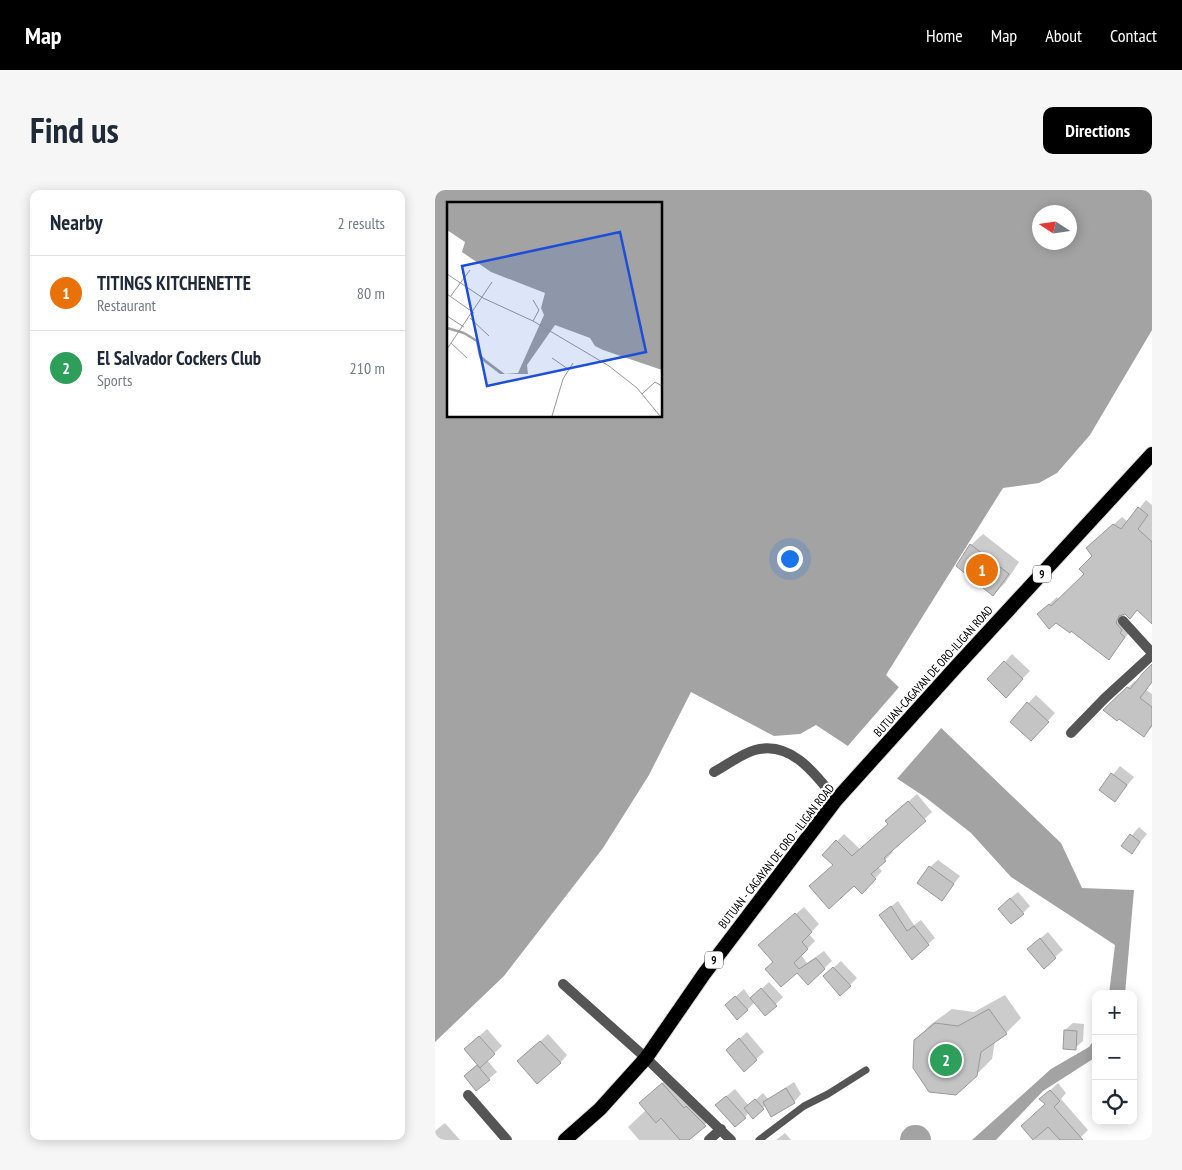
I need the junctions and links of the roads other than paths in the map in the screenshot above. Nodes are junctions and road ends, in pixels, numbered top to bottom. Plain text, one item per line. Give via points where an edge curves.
1 (1152, 454) edge
2 (1123, 621) dead end
3 (1152, 654) edge
4 (1071, 733) dead end
5 (714, 772) dead end
6 (859, 776) joint
7 (836, 800) junction
8 (563, 984) dead end
9 (646, 1058) junction
10 (866, 1070) dead end
11 (469, 1095) dead end
12 (721, 1129) junction
13 (507, 1140) edge
14 (565, 1140) edge
15 (709, 1140) edge
16 (731, 1140) edge
17 (759, 1140) edge

1 - 6 highway, BUTUAN-CAGAYAN DE ORO-ILIGAN ROAD / 9
2 - 3 street
3 - 4 street
5 - 7 street via 753,750 782,751 812,770
6 - 7 highway, BUTUAN - CAGAYAN DE ORO - ILIGAN ROAD / 9
7 - 9 highway, BUTUAN - CAGAYAN DE ORO - ILIGAN ROAD / 9 via 704,974
8 - 9 street
9 - 12 street
9 - 14 highway, BUTUAN - CAGAYAN DE ORO - ILIGAN ROAD / 9 via 600,1109
10 - 17 lane via 804,1106
11 - 13 street
12 - 15 street
12 - 16 street

